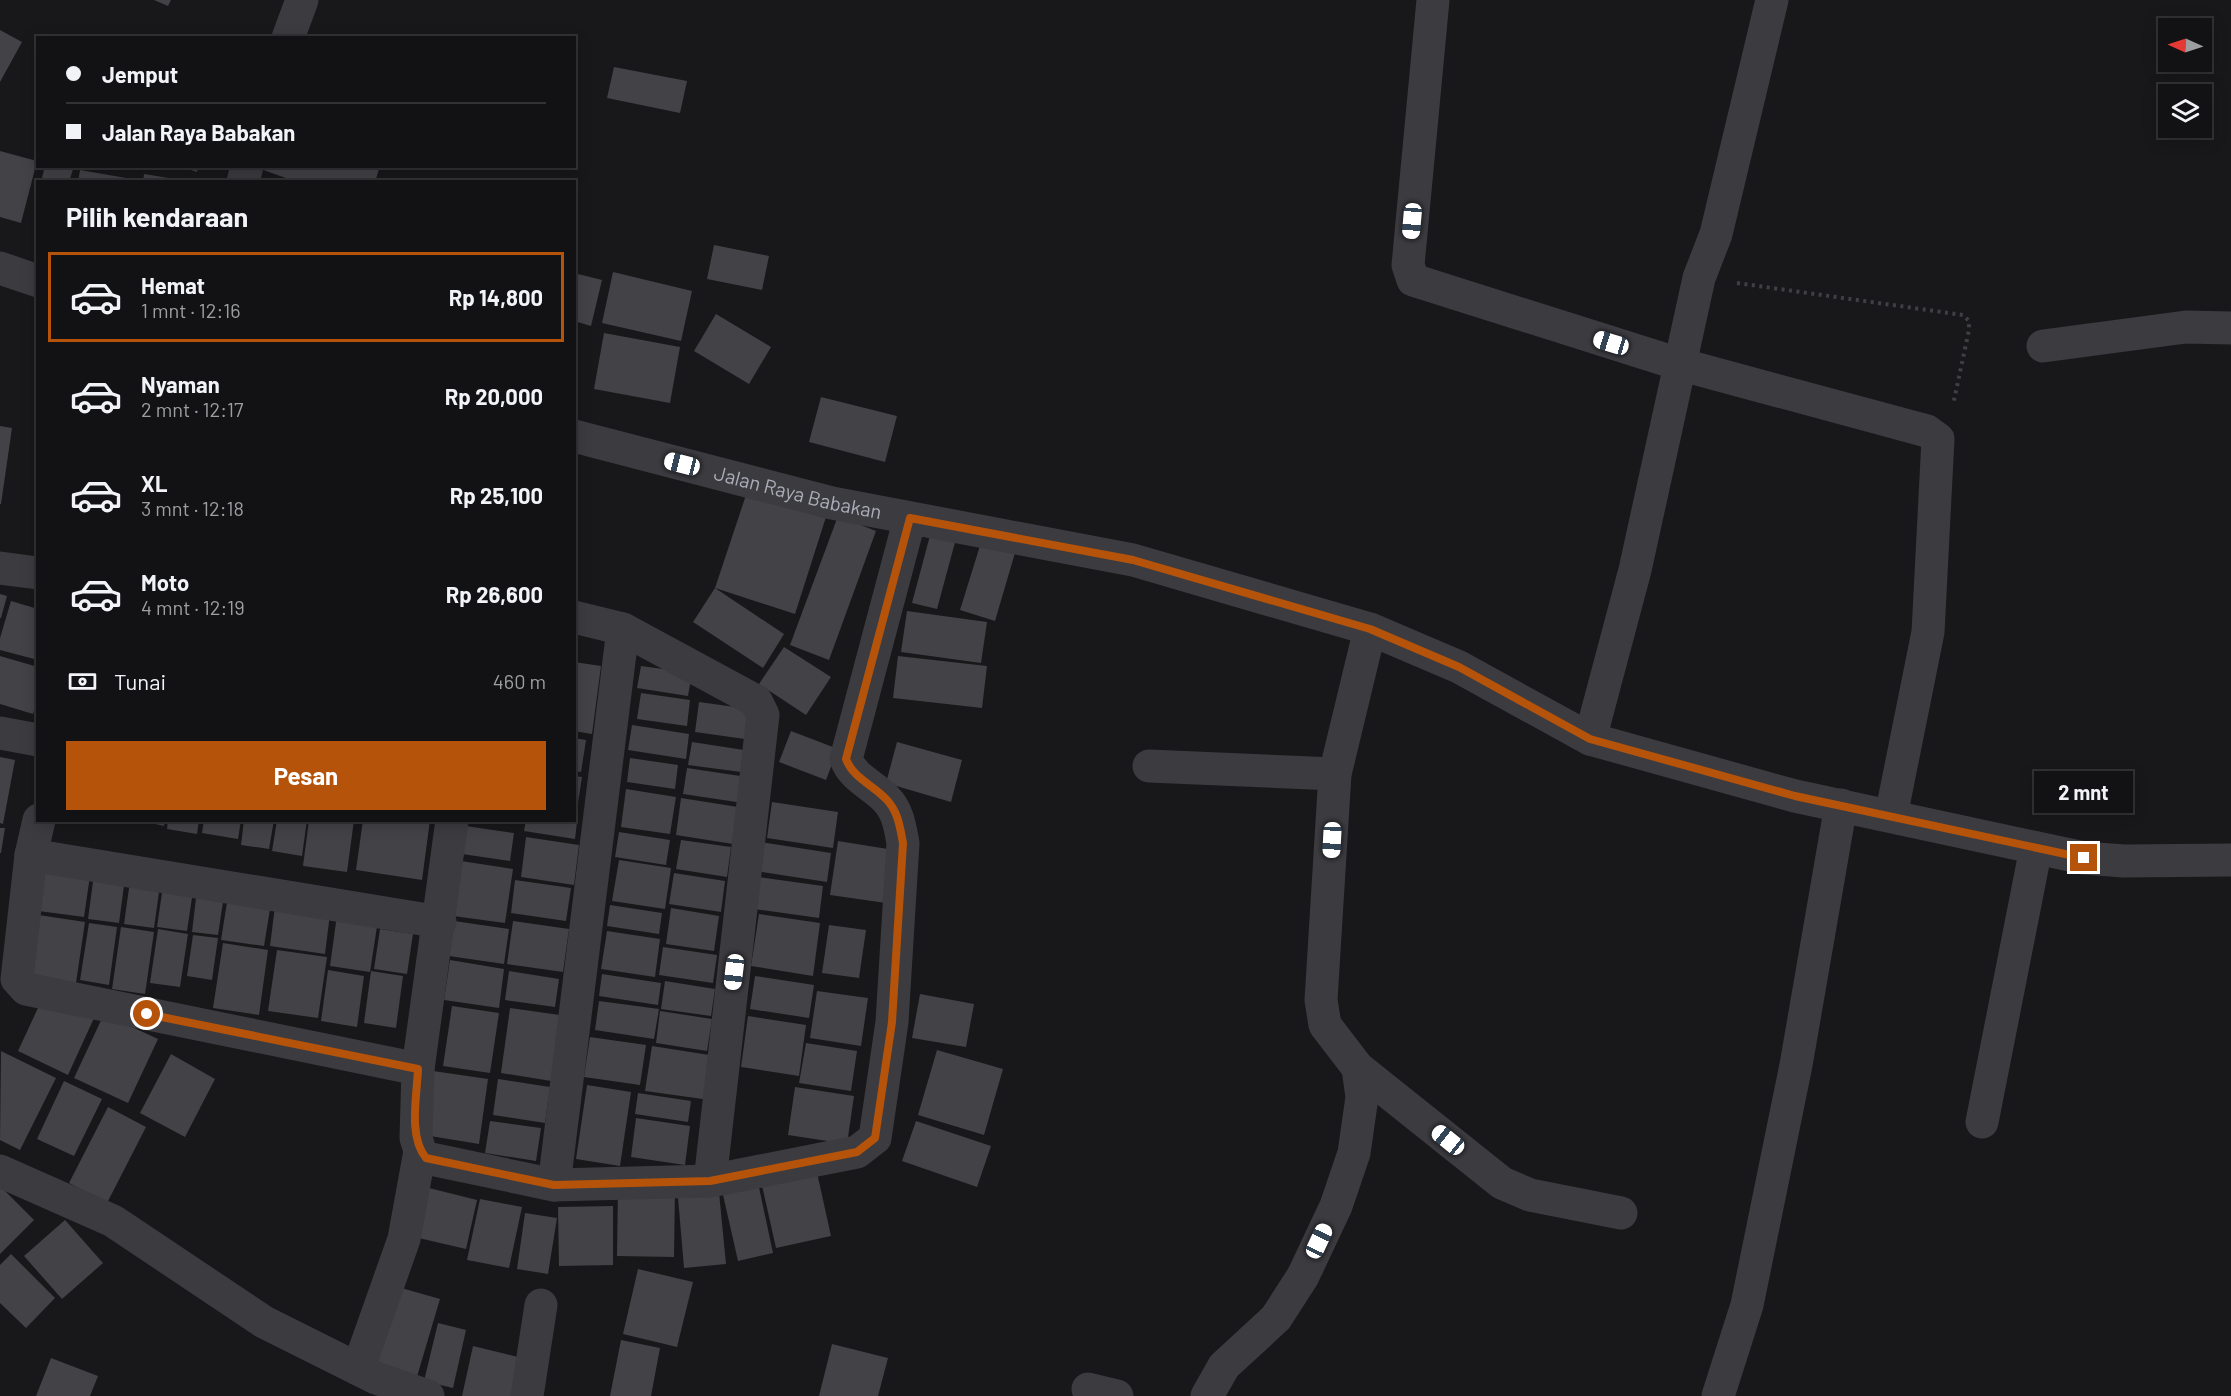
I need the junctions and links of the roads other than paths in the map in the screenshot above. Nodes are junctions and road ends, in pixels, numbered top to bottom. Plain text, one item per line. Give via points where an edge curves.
1 (302, 0) edge
2 (1432, 0) edge
3 (1772, 0) edge
4 (289, 36) edge
5 (0, 268) edge
6 (36, 280) edge
7 (2231, 328) edge
8 (2043, 346) dead end
9 (1679, 364) junction
10 (576, 437) edge
11 (910, 518) junction
12 (0, 568) edge
13 (36, 573) edge
14 (576, 617) edge
15 (624, 629) junction
16 (1370, 629) junction
17 (0, 733) edge
18 (1590, 739) junction
19 (36, 740) edge
20 (1149, 766) dead end
21 (1335, 774) junction
22 (1841, 805) junction
23 (1891, 816) junction
24 (39, 822) edge
25 (452, 822) edge
26 (2036, 848) junction
27 (31, 855) junction
28 (2231, 860) edge
29 (440, 922) junction
30 (1358, 1068) junction
31 (418, 1069) junction
32 (1982, 1122) dead end
33 (420, 1151) junction
34 (0, 1171) edge
35 (710, 1181) junction
36 (554, 1185) junction
37 (1621, 1213) dead end
38 (541, 1305) dead end
39 (358, 1369) junction
40 (428, 1396) edge
41 (527, 1396) edge
42 (1207, 1396) edge
43 (1718, 1396) edge

1 - 4 street
2 - 9 street via 1408,265 1413,280
3 - 9 street via 1716,234 1699,278
5 - 6 street
7 - 8 street via 2186,327
9 - 18 street via 1666,440
9 - 23 street via 1927,431 1938,439 1928,632
10 - 11 street, Jalan Raya Babakan via 832,503
11 - 16 street, Jalan Raya Babakan via 1133,560
11 - 35 street via 846,759 849,768 888,800 899,819 903,843 892,1022 875,1138 857,1152
12 - 13 street
14 - 15 street
15 - 35 street via 756,701 763,715
15 - 36 street
16 - 18 street, Jalan Raya Babakan via 1459,667
16 - 21 street
17 - 19 street
18 - 22 street, Jalan Raya Babakan
20 - 21 street
21 - 30 street via 1321,1000 1324,1025
22 - 23 street, Jalan Raya Babakan
22 - 43 street via 1796,1065 1747,1305
23 - 26 street, Jalan Raya Babakan
24 - 27 street
25 - 29 street
26 - 28 street, Jalan Raya Babakan via 2114,860
26 - 32 street
27 - 29 street
27 - 31 street via 17,979 26,989
29 - 31 street
30 - 37 street via 1502,1183 1530,1195
30 - 42 street via 1362,1097 1354,1153 1336,1206 1303,1276 1276,1318 1224,1366
31 - 33 street via 416,1138
33 - 36 street via 426,1158
33 - 39 street via 404,1239
34 - 39 street via 113,1221 264,1322
35 - 36 street
38 - 41 street
39 - 40 street

